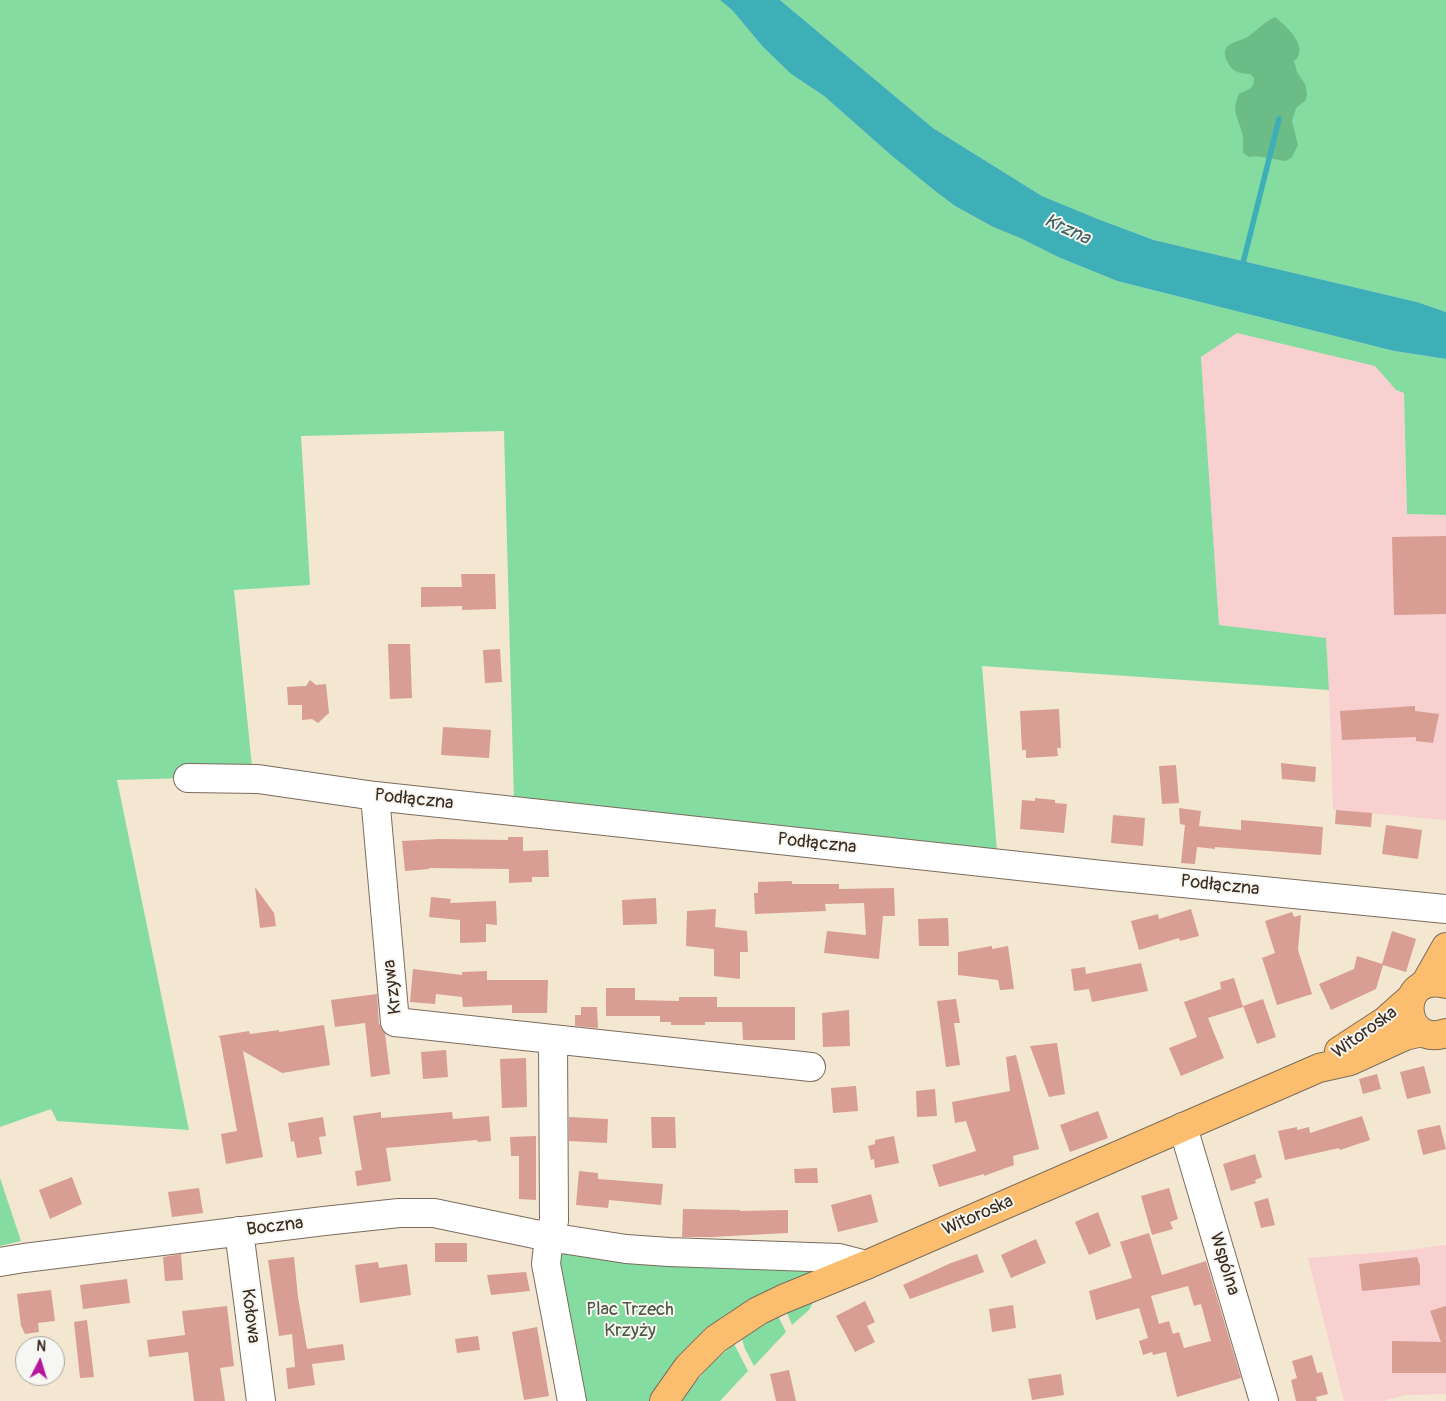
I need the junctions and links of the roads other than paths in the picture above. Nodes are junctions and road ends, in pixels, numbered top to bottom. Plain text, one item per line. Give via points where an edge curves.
1 (188, 778) dead end
2 (376, 796) junction
3 (1446, 909) edge
4 (1446, 947) edge
5 (1427, 989) edge
6 (1438, 1037) edge
7 (553, 1040) junction
8 (811, 1067) dead end
9 (1319, 1068) junction
10 (1183, 1127) junction
11 (239, 1231) junction
12 (548, 1237) junction
13 (0, 1262) edge
14 (866, 1265) junction
15 (261, 1401) edge
16 (572, 1401) edge
17 (664, 1401) edge
18 (1264, 1401) edge

1 - 2 street, Podłączna via 258,779
2 - 3 street, Podłączna
2 - 7 street, Krzywa via 395,1022
4 - 5 main road, Witoroska
5 - 6 main road, Witoroska via 1409,1014 1414,1024
5 - 9 main road, Witoroska
6 - 9 main road, Witoroska via 1405,1036 1350,1061
7 - 8 street, Krzywa
7 - 12 street via 554,1221
9 - 10 main road, Witoroska
10 - 14 main road, Witoroska
10 - 18 street, Wspólna
11 - 12 street, Boczna via 390,1214 434,1213
11 - 13 street, Boczna
11 - 15 street, Kołowa
12 - 14 street via 626,1249 840,1258
12 - 16 street via 546,1264
14 - 17 main road, Witoroska via 783,1299 726,1331 688,1367

